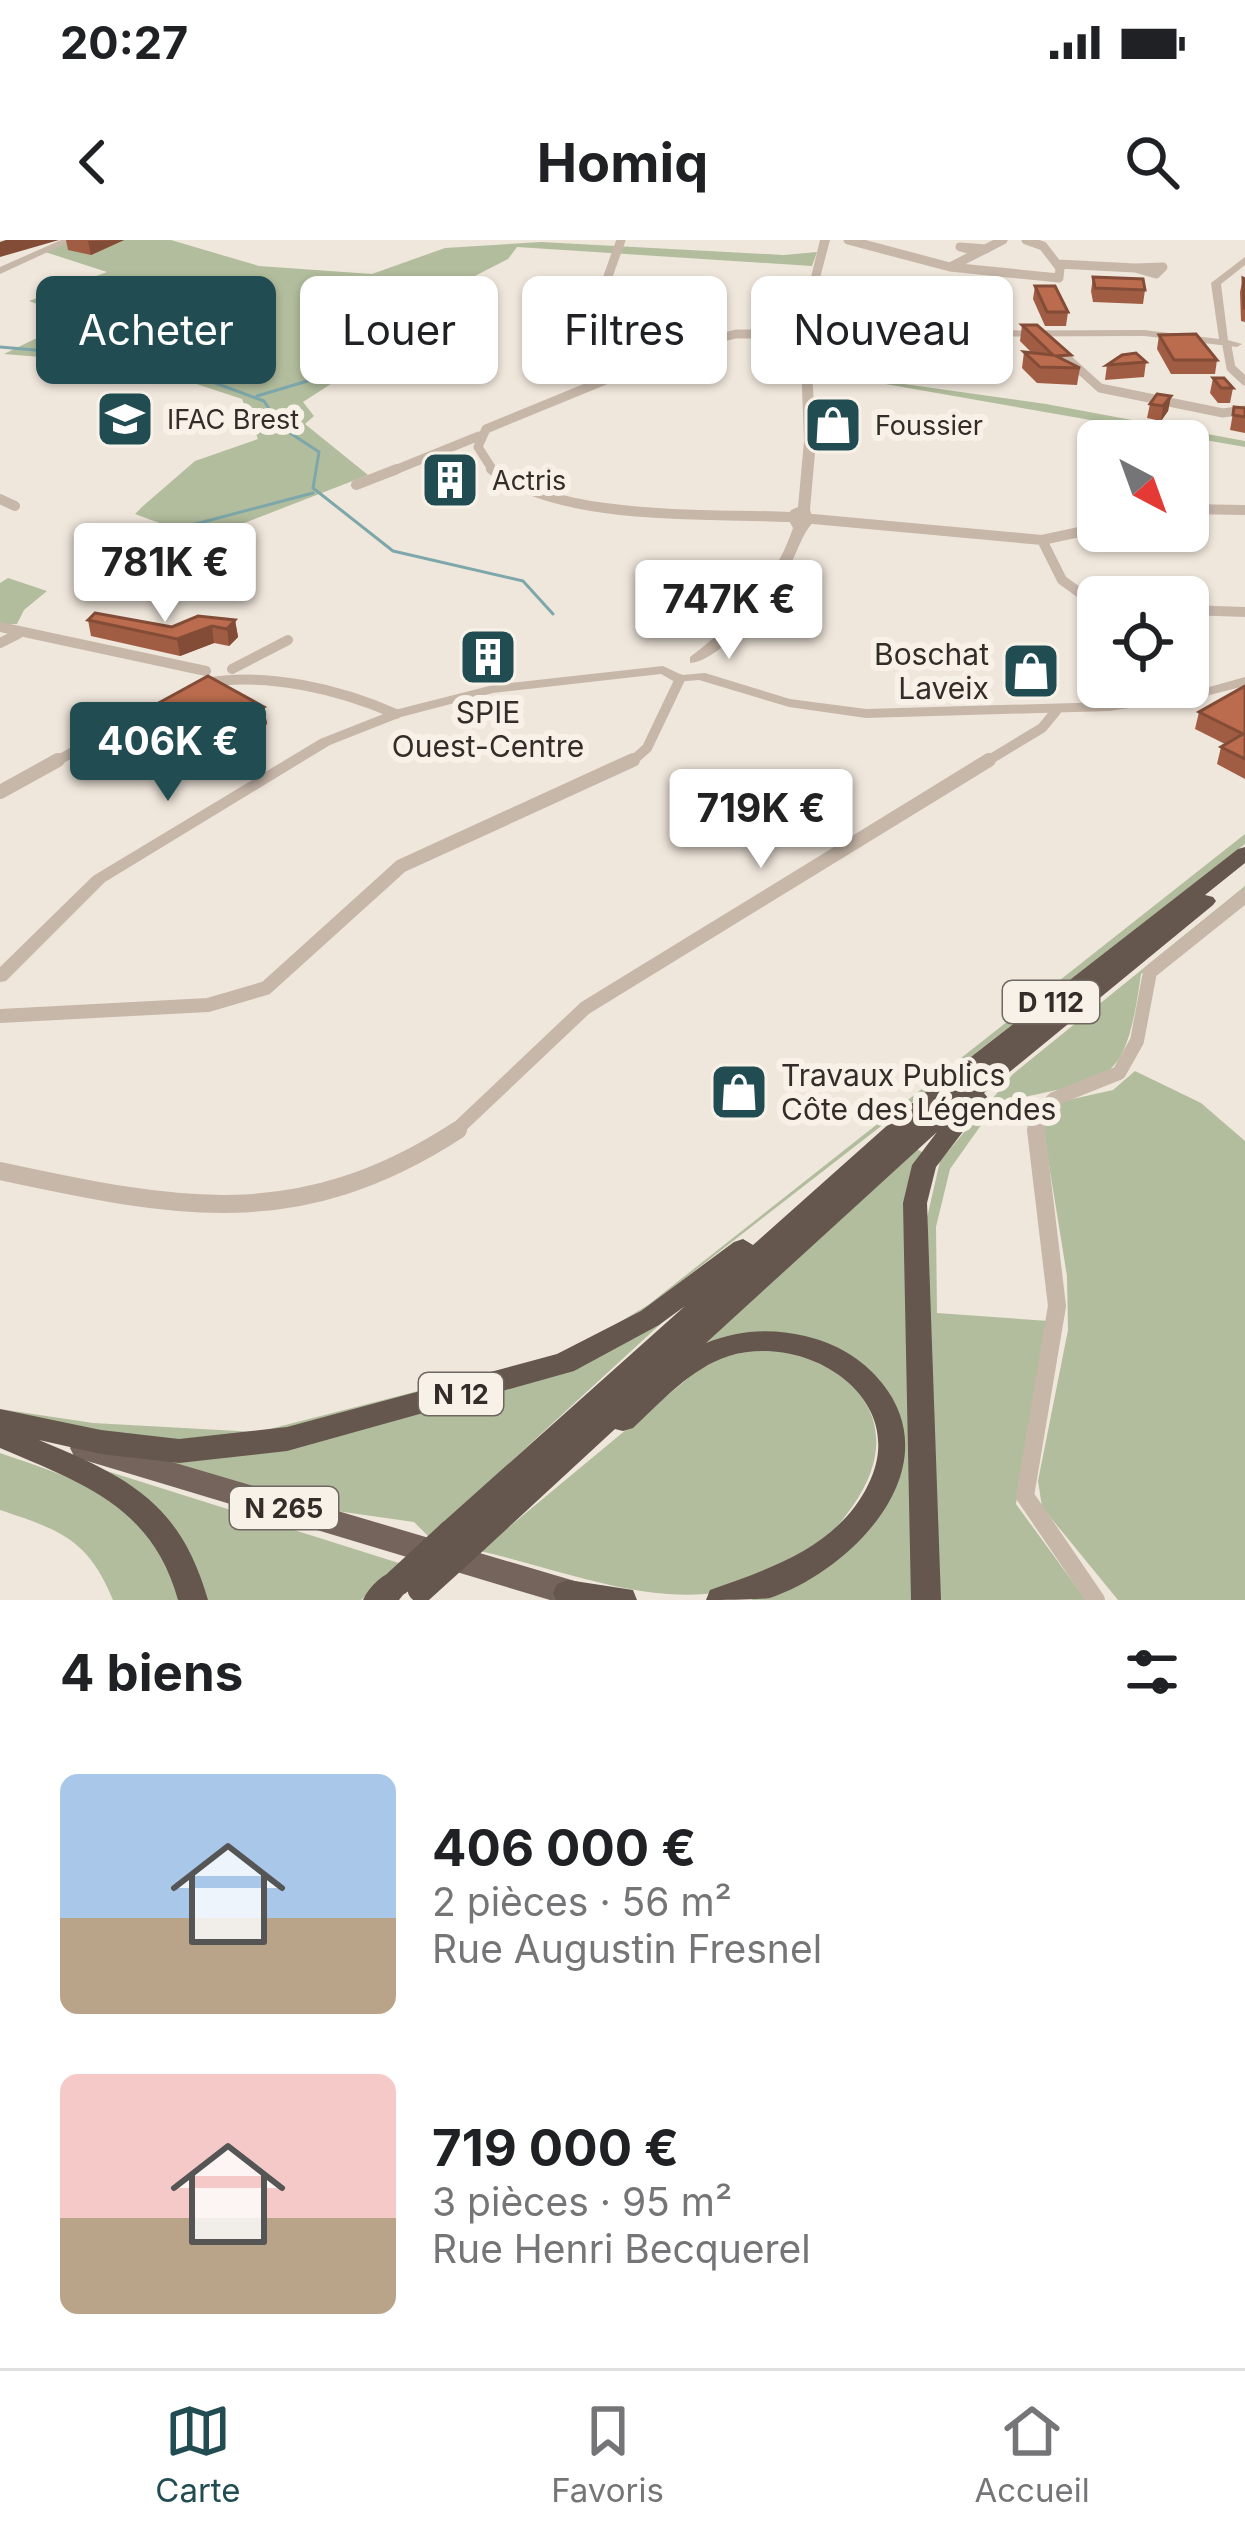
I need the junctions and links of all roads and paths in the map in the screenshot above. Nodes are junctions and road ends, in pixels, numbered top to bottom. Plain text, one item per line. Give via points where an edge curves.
1 (69, 240) edge
2 (825, 240) edge
3 (848, 240) edge
4 (895, 240) edge
5 (1003, 240) edge
6 (1026, 240) edge
7 (620, 242) edge
8 (878, 248) junction
9 (1245, 260) edge
10 (1058, 264) junction
11 (950, 267) junction
12 (1134, 268) dead end
13 (0, 271) edge
14 (607, 276) edge
15 (819, 276) edge
16 (1013, 333) edge
17 (1040, 333) junction
18 (1230, 343) edge
19 (1245, 381) edge
20 (600, 384) edge
21 (806, 384) edge
22 (1245, 410) edge
23 (479, 436) junction
24 (356, 484) dead end
25 (0, 500) edge
26 (16, 506) dead end
27 (1209, 509) edge
28 (1245, 509) edge
29 (802, 518) junction
30 (1077, 532) edge
31 (1042, 540) junction
32 (1077, 591) edge
33 (1209, 611) edge
34 (1245, 612) edge
35 (0, 627) edge
36 (18, 634) junction
37 (288, 640) dead end
38 (0, 644) edge
39 (697, 668) junction
40 (663, 670) junction
41 (233, 674) junction
42 (206, 677) junction
43 (680, 679) junction
44 (1245, 681) edge
45 (187, 692) edge
46 (167, 702) edge
47 (1056, 711) junction
48 (395, 714) junction
49 (0, 792) edge
50 (1245, 854) edge
51 (1245, 872) edge
52 (1245, 896) edge
53 (0, 977) edge
54 (1089, 991) junction
55 (0, 1016) edge
56 (863, 1159) junction
57 (0, 1171) edge
58 (0, 1427) edge
59 (527, 1491) junction
60 (463, 1537) junction
61 (402, 1593) edge
62 (573, 1598) edge
63 (193, 1600) edge
64 (622, 1600) edge
65 (721, 1600) edge
66 (926, 1600) edge
67 (1096, 1600) edge

1 - 13 street
2 - 15 street
3 - 8 street
4 - 8 street
5 - 11 street
6 - 10 street
7 - 14 street
8 - 11 street
9 - 18 street via 1216,283
10 - 11 street via 1059,278
10 - 12 street
16 - 17 street
17 - 18 street
17 - 22 street via 1100,388 1223,413
18 - 19 street via 1232,368
20 - 23 street
21 - 29 street
23 - 24 street
23 - 29 street via 493,471 584,503
25 - 26 street
27 - 28 street
29 - 31 street
29 - 39 street via 774,584
30 - 31 street
31 - 32 street via 1062,580
33 - 34 street
35 - 36 street
36 - 38 street
36 - 42 street
37 - 41 street
39 - 40 street via 669,661
39 - 43 street
39 - 47 street via 831,715
40 - 43 street
40 - 48 street via 510,686
41 - 42 street
41 - 48 street via 351,694
42 - 45 street
43 - 55 street via 647,748 630,763 401,866 266,988 208,1005
44 - 47 street
46 - 49 street
47 - 57 street via 1042,728 584,1009 458,1130 368,1180 269,1207 219,1209
48 - 53 street via 300,755 124,861 49,922
50 - 56 highway, D 112
51 - 54 highway, D 112
52 - 67 street via 1150,972 1136,1045 1116,1076 1043,1102 1034,1117 1057,1306 1025,1496
54 - 59 highway, D 112 via 896,1152
54 - 66 highway via 977,1096 924,1165 916,1203
56 - 58 highway, N 12 via 650,1318 605,1346 520,1378 235,1448 179,1451
56 - 60 highway
58 - 62 main road, N 265
58 - 63 highway via 134,1499 165,1531
59 - 60 highway
59 - 65 highway via 703,1356 768,1340 827,1354 882,1405 891,1429 884,1481 815,1563
60 - 61 highway, bridge
62 - 64 highway

